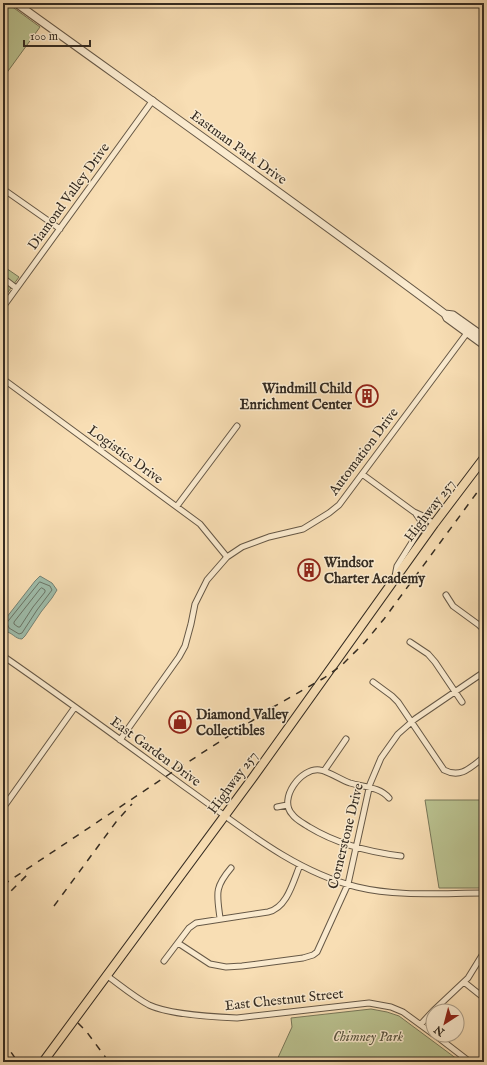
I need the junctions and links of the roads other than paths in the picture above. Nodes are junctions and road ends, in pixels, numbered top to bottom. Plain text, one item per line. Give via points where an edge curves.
1 (16, 3) edge
2 (153, 100) junction
3 (3, 189) edge
4 (60, 229) junction
5 (3, 278) edge
6 (16, 288) junction
7 (3, 307) edge
8 (445, 314) junction
9 (467, 333) junction
10 (484, 337) edge
11 (484, 345) edge
12 (3, 379) edge
13 (237, 426) dead end
14 (484, 459) edge
15 (362, 474) junction
16 (177, 506) junction
17 (414, 512) junction
18 (434, 524) junction
19 (227, 557) junction
20 (393, 581) junction
21 (446, 595) dead end
22 (484, 630) edge
23 (410, 642) dead end
24 (3, 656) edge
25 (484, 672) edge
26 (373, 682) dead end
27 (455, 692) junction
28 (462, 702) dead end
29 (75, 707) junction
30 (411, 722) junction
31 (120, 740) junction
32 (346, 740) dead end
33 (484, 757) edge
34 (324, 771) junction
35 (369, 788) junction
36 (389, 798) dead end
37 (287, 805) junction
38 (277, 807) dead end
39 (3, 808) edge
40 (224, 815) junction
41 (356, 848) junction
42 (401, 856) dead end
43 (300, 865) junction
44 (231, 868) dead end
45 (348, 884) junction
46 (484, 893) edge
47 (220, 918) junction
48 (178, 943) junction
49 (484, 952) edge
50 (164, 961) dead end
51 (106, 975) junction
52 (464, 982) junction
53 (484, 998) edge
54 (442, 1003) edge
55 (425, 1020) edge
56 (421, 1024) junction
57 (425, 1027) edge
58 (446, 1043) edge
59 (43, 1062) edge
60 (470, 1062) edge

1 - 2 street, Eastman Park Drive
2 - 4 street, Diamond Valley Drive
2 - 8 street, Eastman Park Drive
3 - 4 street
4 - 6 street, Diamond Valley Drive
5 - 6 street
6 - 7 street, Diamond Valley Drive
8 - 9 street, Eastman Park Drive
8 - 10 street, Eastman Park Drive via 453,315
9 - 11 street, Eastman Park Drive
9 - 15 street, Automation Drive
12 - 16 street, Logistics Drive
13 - 16 street
14 - 18 main road, Highway 257
15 - 17 street
15 - 19 street, Automation Drive via 339,505 315,522 303,529 242,547
16 - 19 street, Logistics Drive via 200,524
17 - 18 street
17 - 20 street via 421,521 420,527 397,566
18 - 20 main road, Highway 257
19 - 31 street, Automation Drive via 207,580 195,604 192,624 179,657
20 - 40 main road, Highway 257
21 - 22 street via 453,606
23 - 27 street via 428,654
24 - 29 street, East Garden Drive
25 - 27 street, Cornerstone Drive
26 - 30 street via 394,698
27 - 28 street
27 - 30 street, Cornerstone Drive
29 - 31 street, East Garden Drive
29 - 39 street
30 - 33 street via 442,768 448,772 463,773
30 - 35 street, Cornerstone Drive via 386,750 376,767
31 - 40 street, East Garden Drive
32 - 34 street
34 - 35 street via 342,780
34 - 37 street via 314,770 304,774 290,792
35 - 36 street via 382,791
35 - 41 street, Cornerstone Drive
37 - 38 street
37 - 41 street via 292,815 300,821 330,838
40 - 43 street, East Garden Drive
40 - 51 main road, Highway 257
41 - 42 street
41 - 45 street, Cornerstone Drive
43 - 45 street, East Garden Drive
43 - 47 street via 283,903 277,909
44 - 47 street via 218,887
45 - 46 street, East Garden Drive via 388,892
45 - 48 street, Cornerstone Drive via 320,949 310,957 226,967 210,964
47 - 48 street via 196,923
48 - 50 street
49 - 52 street
51 - 56 street, East Chestnut Street via 139,999 167,1011 237,1018 369,1003 397,1009
51 - 59 main road, Highway 257
52 - 53 street
52 - 54 street
55 - 56 street
56 - 57 street, East Chestnut Street
58 - 60 street, East Chestnut Street

